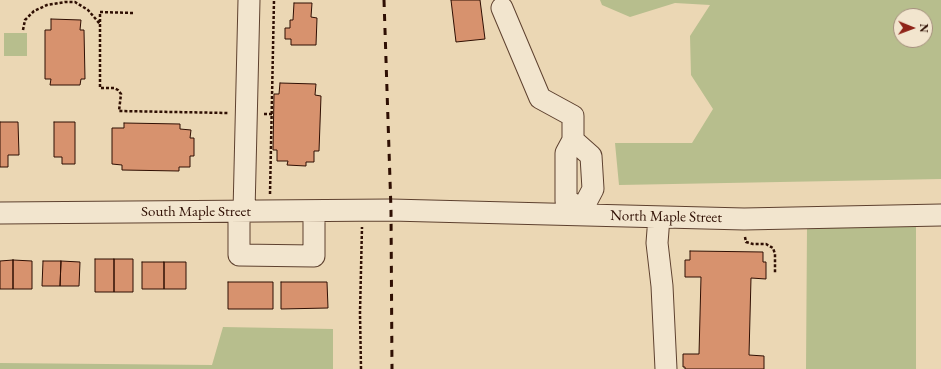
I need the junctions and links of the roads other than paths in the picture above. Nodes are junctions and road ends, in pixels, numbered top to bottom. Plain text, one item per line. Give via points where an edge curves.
1 (249, 0) edge
2 (502, 8) dead end
3 (391, 210) joint
4 (314, 211) junction
5 (242, 212) junction
6 (583, 212) junction
7 (0, 213) edge
8 (941, 215) edge
9 (659, 217) junction
10 (666, 369) edge

1 - 5 street
2 - 6 street via 540,98 573,116 574,140 591,156 592,189
3 - 4 street, South Maple Street
3 - 6 street, North Maple Street
4 - 5 street, South Maple Street
4 - 5 street via 314,256 239,255
5 - 7 street, South Maple Street
6 - 9 street, North Maple Street
8 - 9 street, North Maple Street via 744,219
9 - 10 street via 657,243

